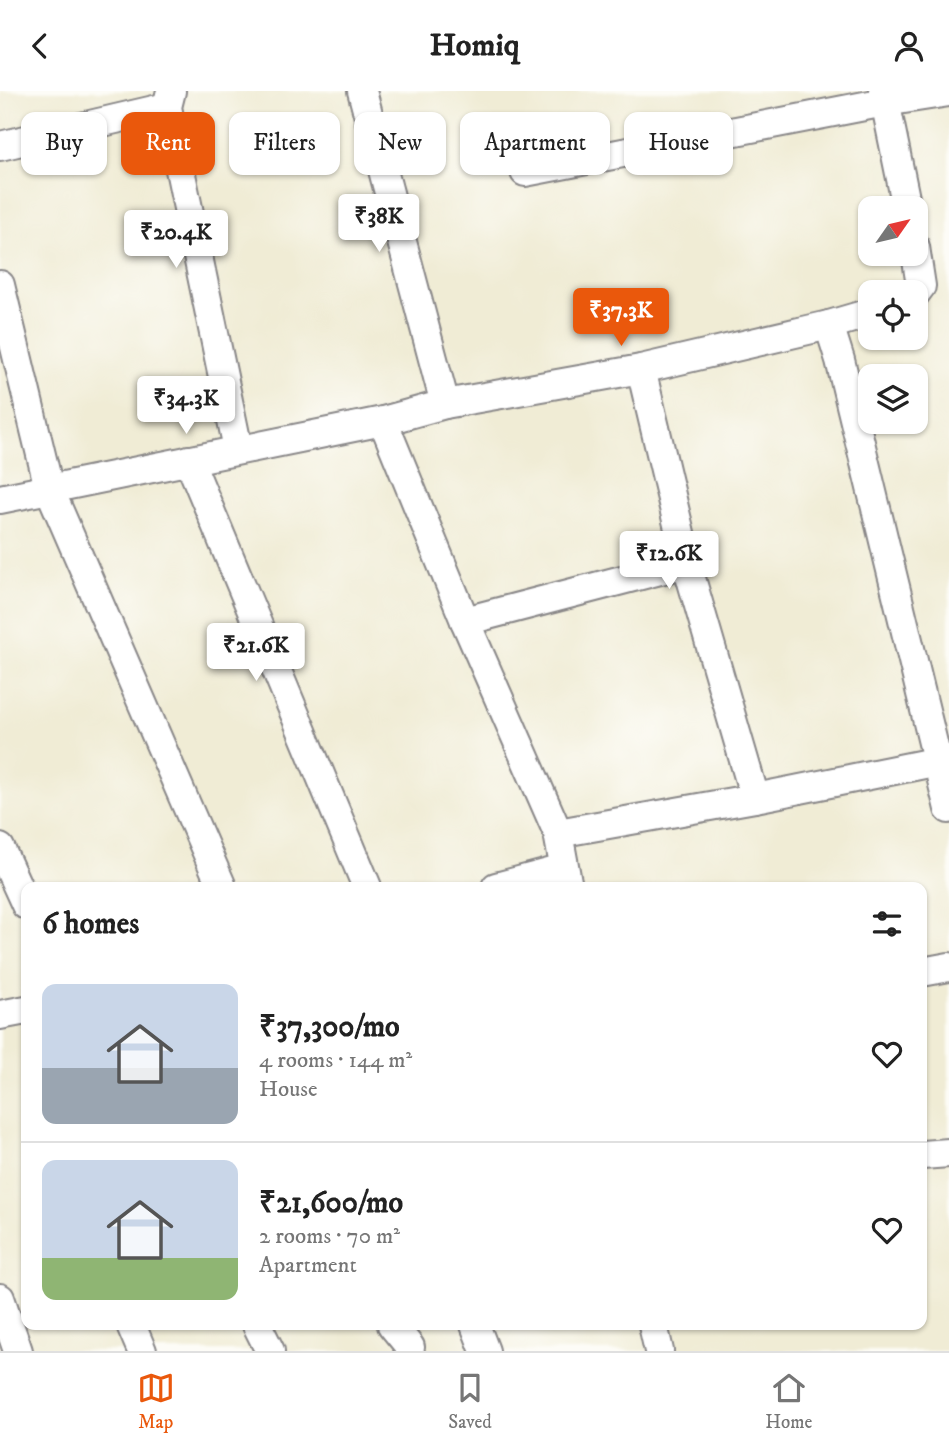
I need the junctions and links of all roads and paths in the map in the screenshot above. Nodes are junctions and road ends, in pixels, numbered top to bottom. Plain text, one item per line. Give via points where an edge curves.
1 (362, 91) edge
2 (949, 92) edge
3 (884, 97) edge
4 (169, 99) edge
5 (0, 146) edge
6 (610, 154) edge
7 (905, 196) edge
8 (0, 285) edge
9 (858, 317) edge
10 (829, 325) junction
11 (641, 369) junction
12 (445, 404) junction
13 (383, 421) junction
14 (238, 449) junction
15 (189, 460) junction
16 (49, 488) junction
17 (0, 499) edge
18 (687, 563) junction
19 (465, 621) junction
20 (944, 760) edge
21 (755, 797) junction
22 (949, 810) edge
23 (558, 833) junction
24 (0, 849) edge
25 (566, 878) edge
26 (220, 882) edge
27 (365, 882) edge
28 (535, 882) edge
29 (21, 894) edge
30 (949, 967) edge
31 (927, 971) edge
32 (21, 1011) edge
33 (0, 1015) edge
34 (949, 1153) edge
35 (927, 1155) edge
36 (0, 1298) edge
37 (133, 1330) edge
38 (260, 1330) edge
39 (396, 1330) edge
40 (477, 1330) edge
41 (654, 1330) edge
42 (410, 1347) dead end
43 (18, 1351) edge
44 (142, 1351) edge
45 (270, 1351) edge
46 (485, 1351) edge
47 (659, 1351) edge

1 - 12 street
2 - 3 street
3 - 6 street
3 - 7 street
4 - 5 street
4 - 14 street
8 - 16 street
9 - 10 street
10 - 11 street
10 - 20 street
11 - 12 street
11 - 18 street
12 - 13 street
13 - 14 street
13 - 19 street
14 - 15 street
15 - 16 street
15 - 27 street
16 - 17 street
16 - 26 street
18 - 19 street
18 - 21 street
19 - 23 street
20 - 21 street
20 - 22 street
21 - 23 street
23 - 25 street
24 - 29 street
25 - 28 street
30 - 31 street
32 - 33 street
34 - 35 street
36 - 43 street
37 - 44 street
38 - 45 street
39 - 42 street
40 - 46 street
41 - 47 street

